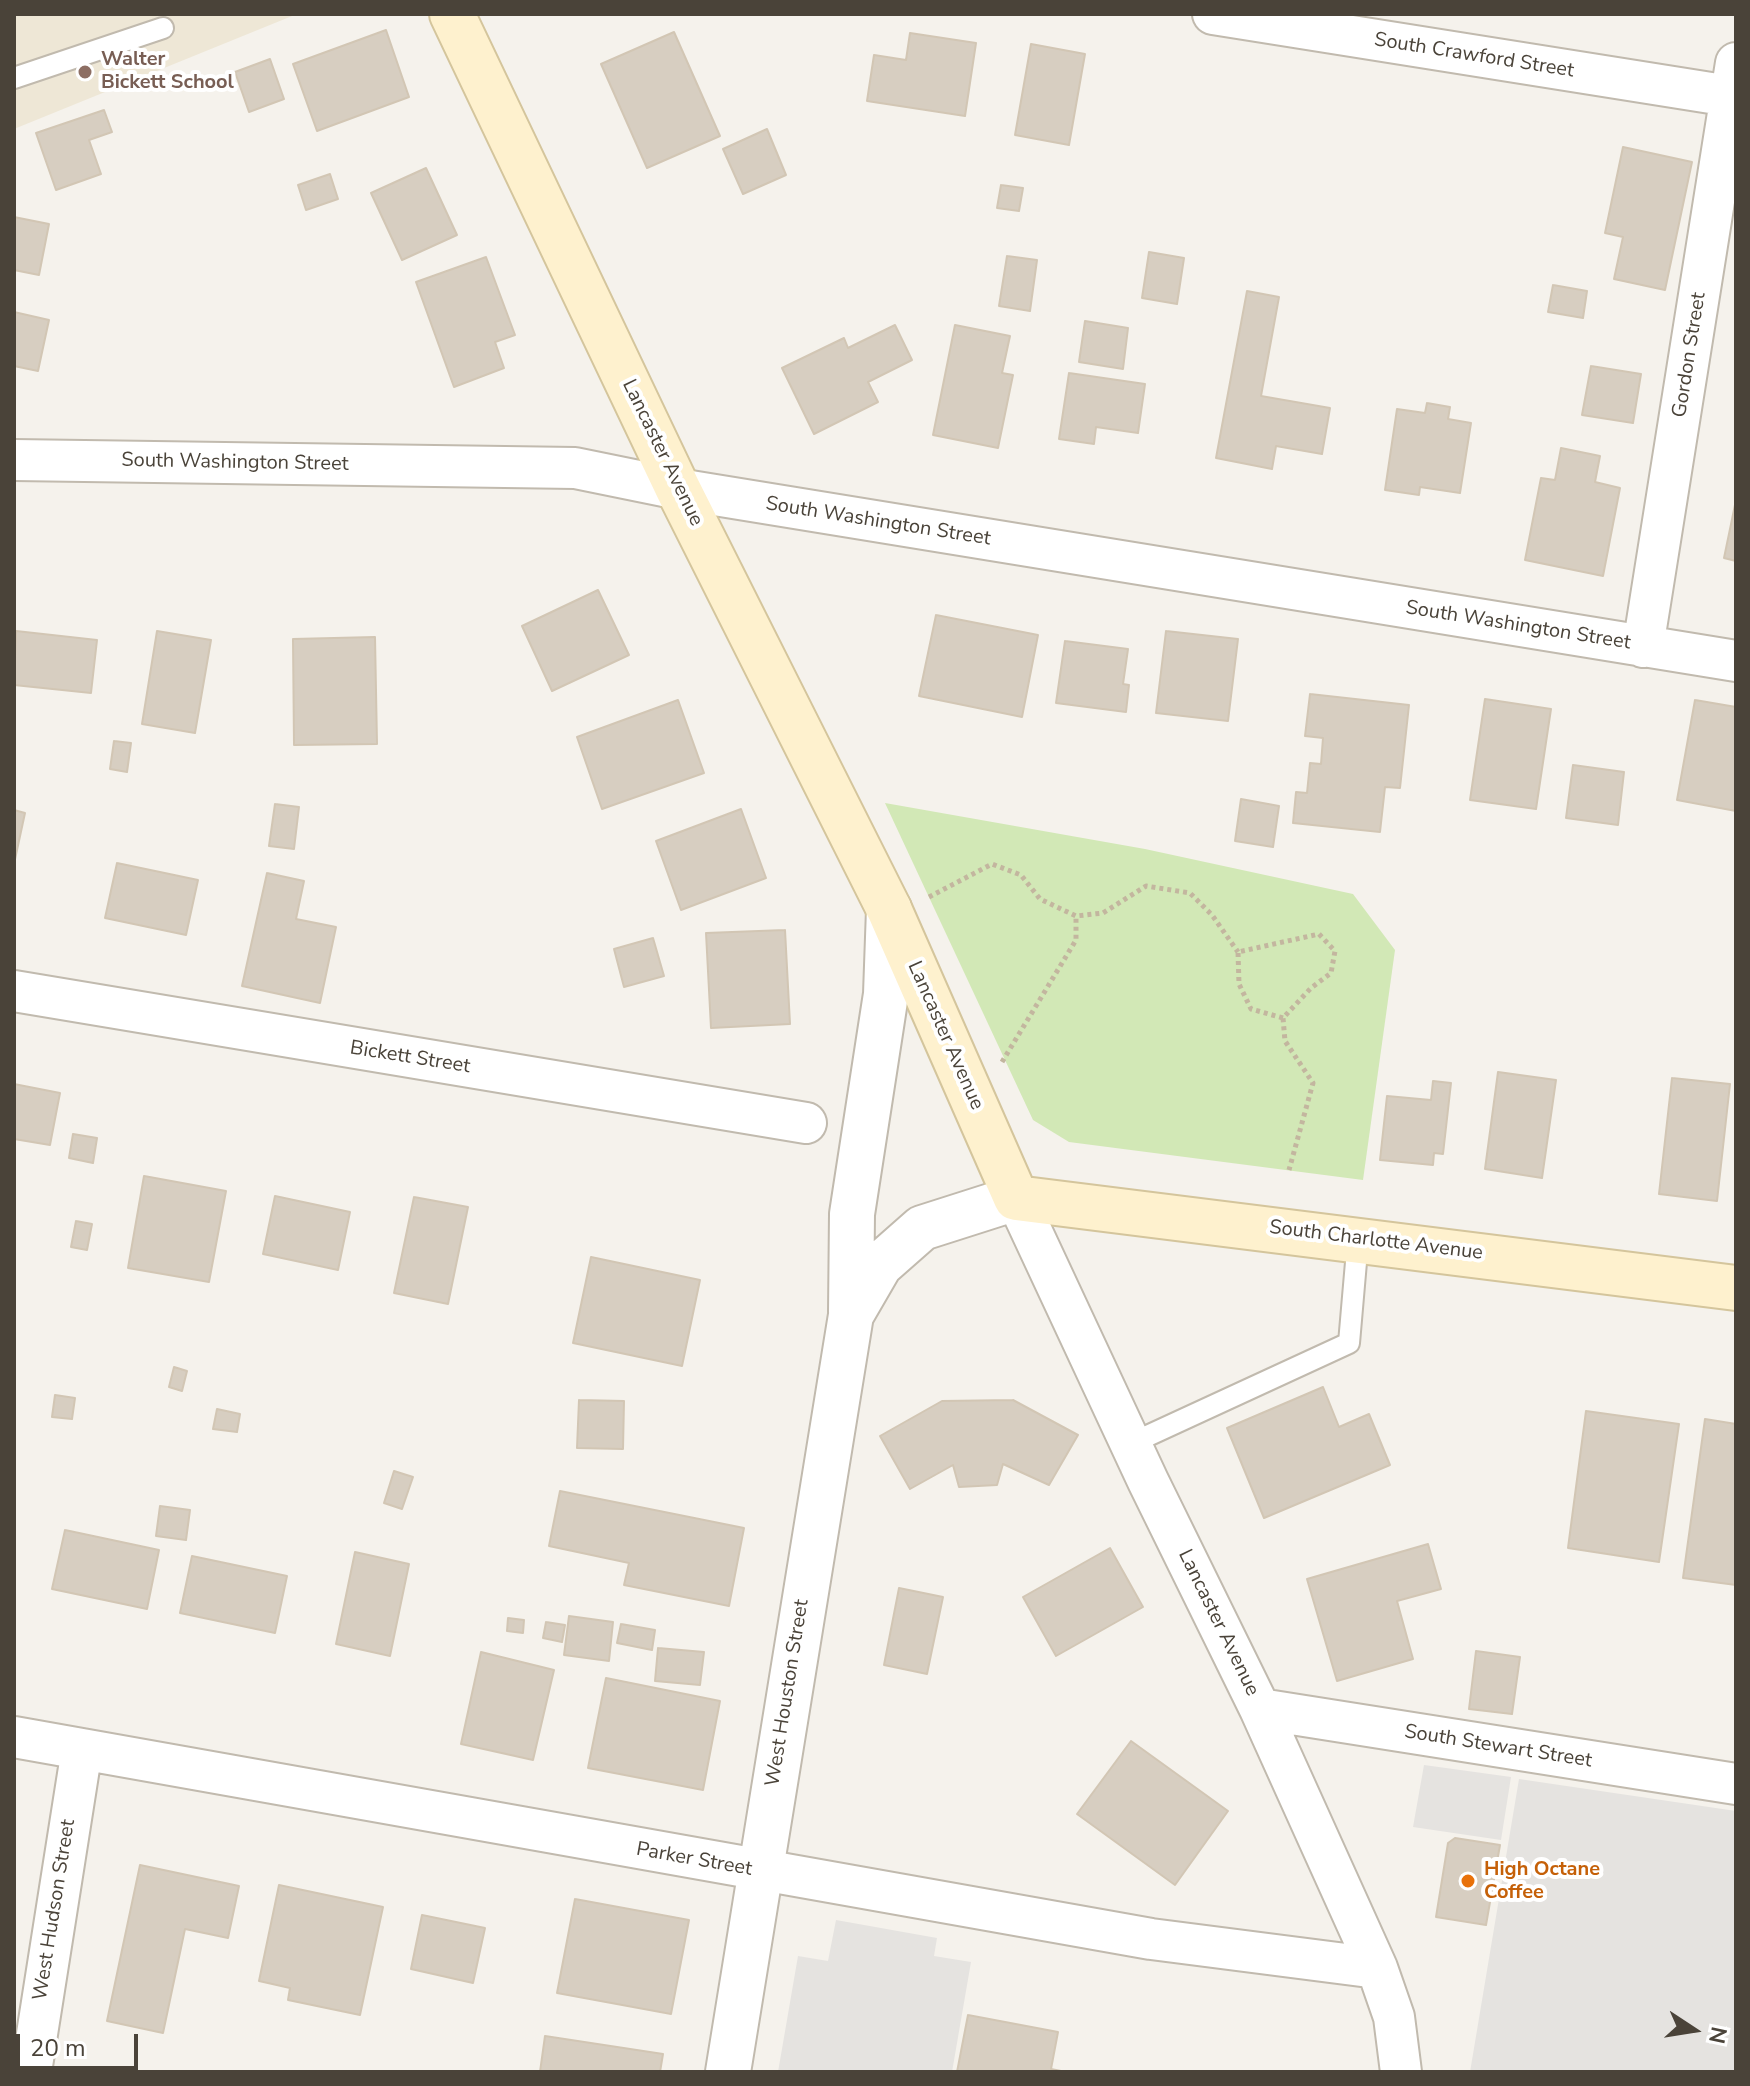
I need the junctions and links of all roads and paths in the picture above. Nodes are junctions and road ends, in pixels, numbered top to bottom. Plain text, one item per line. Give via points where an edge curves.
1 (452, 14) edge
2 (1213, 14) edge
3 (1366, 26) edge
4 (163, 28) dead end
5 (14, 78) edge
6 (1734, 86) edge
7 (14, 460) edge
8 (678, 489) junction
9 (1643, 647) junction
10 (1736, 661) edge
11 (905, 905) junction
12 (1076, 916) junction
13 (1238, 952) junction
14 (14, 991) edge
15 (1283, 1018) junction
16 (1000, 1064) dead end
17 (806, 1123) dead end
18 (1289, 1170) dead end
19 (1016, 1198) junction
20 (1358, 1239) junction
21 (1736, 1288) edge
22 (851, 1315) junction
23 (1130, 1444) junction
24 (1260, 1709) junction
25 (14, 1737) edge
26 (82, 1749) junction
27 (1736, 1784) edge
28 (759, 1872) junction
29 (1377, 1968) junction
30 (31, 2072) edge
31 (728, 2072) edge
32 (1401, 2072) edge

1 - 8 main road, Lancaster Avenue
2 - 3 street, South Crawford Street
3 - 6 street, South Crawford Street
4 - 5 lane
6 - 9 street, Gordon Street
7 - 8 street, South Washington Street via 575,468
8 - 9 street, South Washington Street
8 - 11 main road, Lancaster Avenue
9 - 10 street, South Washington Street
11 - 12 path via 992,864 1021,875 1040,899
11 - 19 main road, Lancaster Avenue
11 - 22 street, West Houston Street via 852,1214
12 - 13 path via 1103,913 1146,886 1190,893
12 - 16 path via 1076,940
13 - 15 path via 1239,984 1251,1009
13 - 15 path via 1319,934 1335,951 1331,973
14 - 17 street, Bickett Street
15 - 18 path via 1285,1041 1313,1083
19 - 20 main road, South Charlotte Avenue
19 - 22 street, West Houston Street via 922,1228 880,1265
19 - 23 street, Lancaster Avenue
20 - 21 main road, South Charlotte Avenue
20 - 23 lane via 1349,1343
22 - 28 street, West Houston Street
23 - 24 street, Lancaster Avenue
24 - 27 street, South Stewart Street
24 - 29 street, Lancaster Avenue
25 - 26 street, Parker Street
26 - 28 street, Parker Street
26 - 30 street, West Hudson Street
28 - 29 street, Parker Street via 1151,1939
28 - 31 street, West Houston Street
29 - 32 street, Lancaster Avenue via 1394,2017

